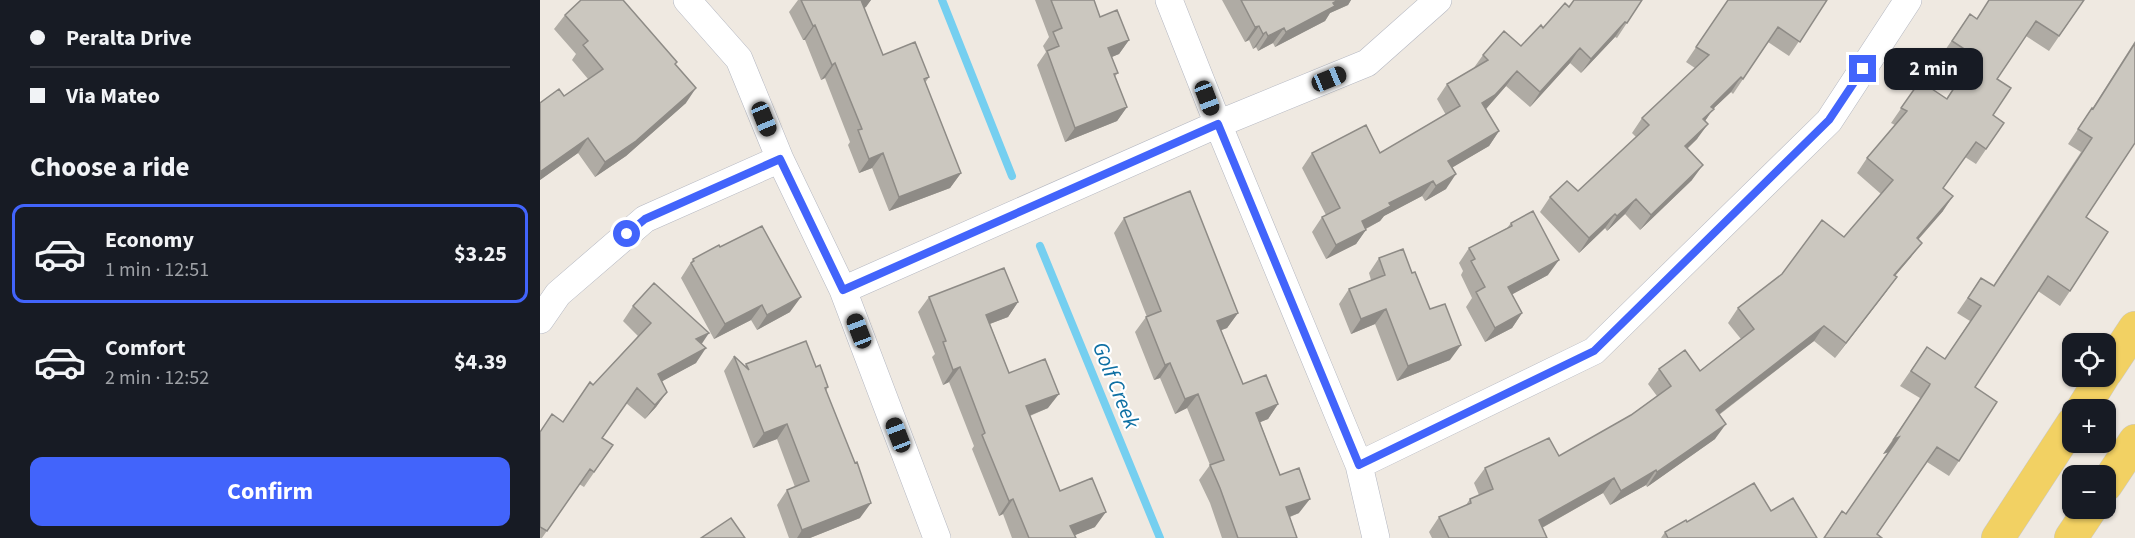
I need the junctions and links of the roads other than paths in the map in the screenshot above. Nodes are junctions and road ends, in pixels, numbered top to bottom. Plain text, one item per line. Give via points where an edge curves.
1 (687, 0) edge
2 (1169, 0) edge
3 (1438, 0) edge
4 (1908, 0) edge
5 (1218, 124) junction
6 (780, 159) junction
7 (843, 290) junction
8 (540, 320) edge
9 (2135, 328) edge
10 (2116, 357) edge
11 (2062, 440) edge
12 (2135, 441) edge
13 (1359, 465) junction
14 (2116, 470) edge
15 (2084, 519) edge
16 (937, 538) edge
17 (1376, 538) edge
18 (1998, 538) edge
19 (2072, 538) edge

1 - 6 street via 739,59
2 - 5 street
3 - 5 street via 1366,63
4 - 13 street via 1829,120 1594,351
5 - 7 street
5 - 13 street
6 - 7 street
6 - 8 street via 645,219 558,294
7 - 16 street
9 - 10 main road
11 - 18 main road
12 - 14 main road
13 - 17 street
15 - 19 main road

